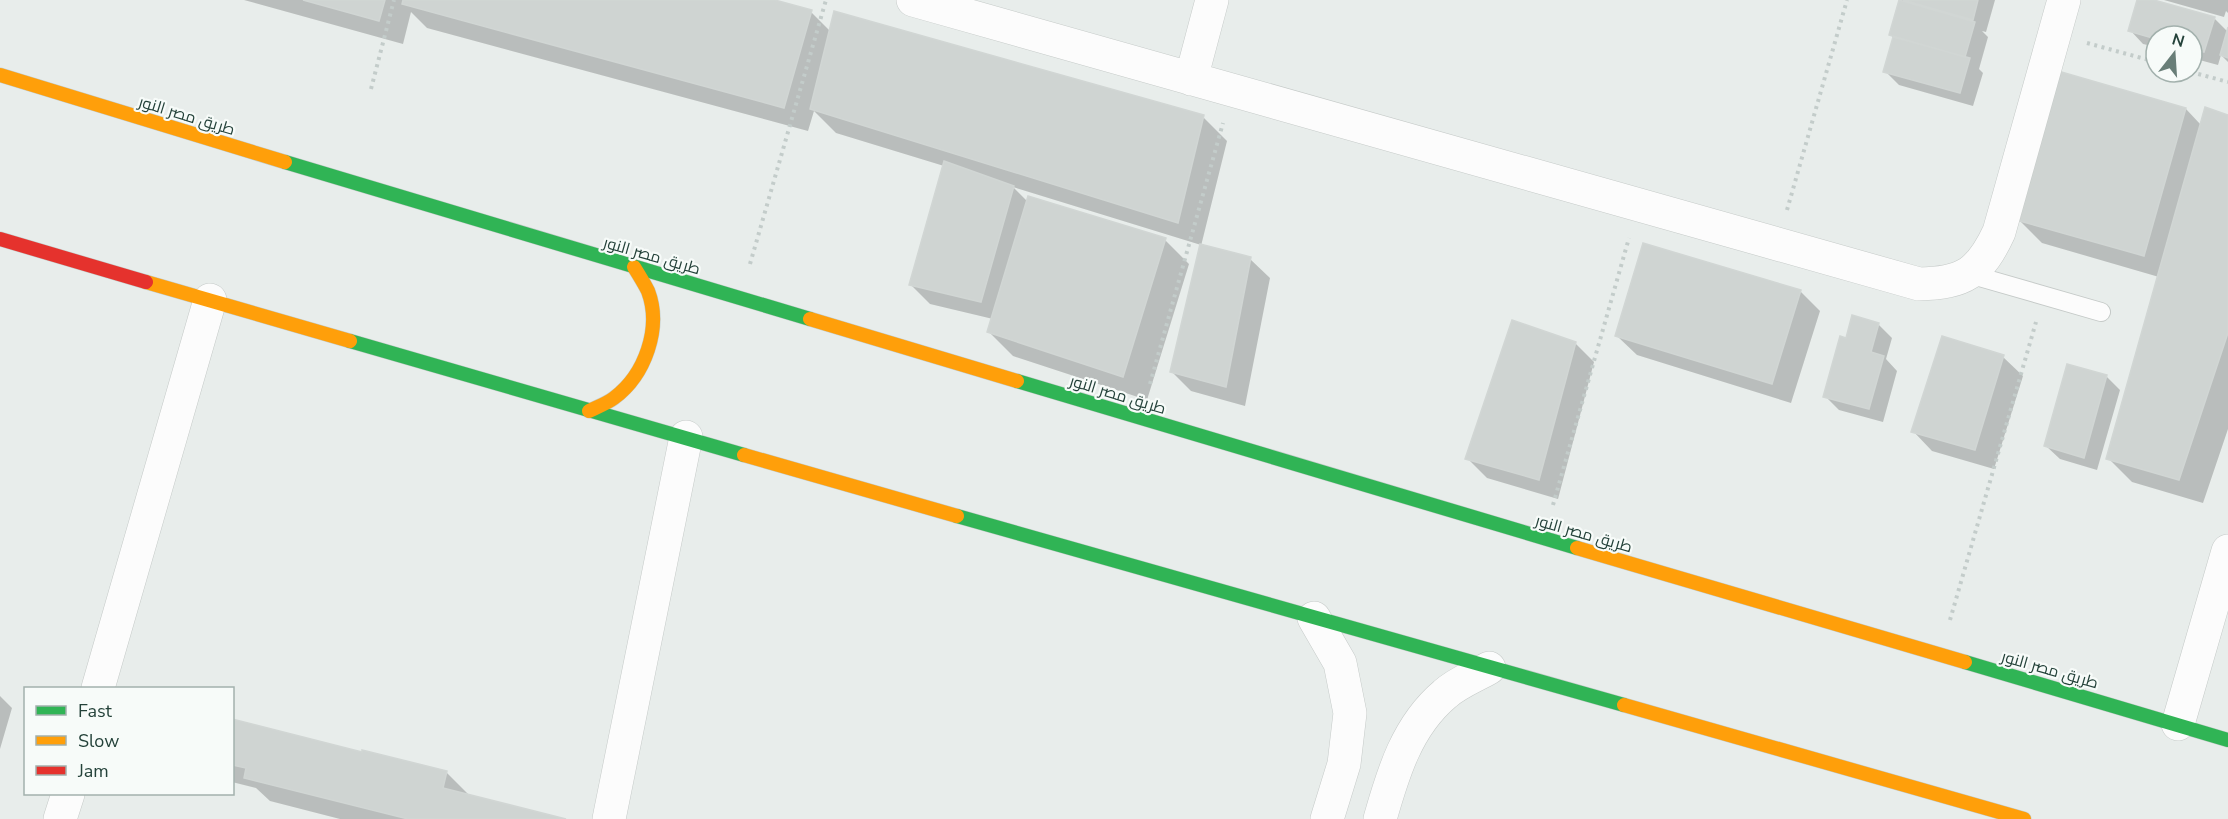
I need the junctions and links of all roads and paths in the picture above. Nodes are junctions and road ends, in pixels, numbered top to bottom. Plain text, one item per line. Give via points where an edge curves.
1 (394, 0) edge
2 (826, 0) edge
3 (1212, 0) edge
4 (1847, 0) edge
5 (2064, 0) edge
6 (917, 1) edge
7 (2054, 34) junction
8 (2144, 59) edge
9 (0, 75) edge
10 (2204, 76) edge
11 (1191, 79) junction
12 (2228, 82) edge
13 (371, 89) dead end
14 (1232, 90) junction
15 (1638, 206) junction
16 (0, 239) edge
17 (1777, 244) junction
18 (634, 267) junction
19 (1969, 274) junction
20 (2044, 295) junction
21 (740, 298) junction
22 (210, 300) junction
23 (2102, 312) dead end
24 (589, 411) junction
25 (1141, 418) junction
26 (686, 437) junction
27 (1543, 538) junction
28 (2227, 561) edge
29 (1314, 618) junction
30 (1941, 655) junction
31 (1489, 668) junction
32 (98, 687) edge
33 (2178, 724) junction
34 (2228, 740) edge
35 (68, 795) edge
36 (60, 819) edge
37 (609, 819) edge
38 (1327, 819) edge
39 (1380, 819) edge
40 (2024, 819) edge

1 - 13 path
2 - 21 path
3 - 11 street
4 - 17 path
5 - 7 street
6 - 11 street
7 - 8 path
7 - 19 street via 1999,232 1988,256
9 - 18 street, طريق مصر النور
10 - 12 path
11 - 14 street
14 - 15 street
14 - 25 path
15 - 17 street
15 - 27 path
16 - 22 street
17 - 19 street via 1919,284 1945,284
18 - 21 street, طريق مصر النور
18 - 24 street via 648,292 653,322 649,350 636,376 615,397
19 - 20 lane
20 - 23 lane
20 - 30 path
21 - 25 street, طريق مصر النور
22 - 24 street
22 - 32 street
24 - 26 street
25 - 27 street, طريق مصر النور
26 - 29 street
26 - 37 street
27 - 30 street, طريق مصر النور
28 - 33 street
29 - 31 street
29 - 38 street via 1340,663 1350,713 1344,764
30 - 33 street, طريق مصر النور
31 - 39 street via 1445,693 1411,732
31 - 40 street
33 - 34 street, طريق مصر النور
35 - 36 street

